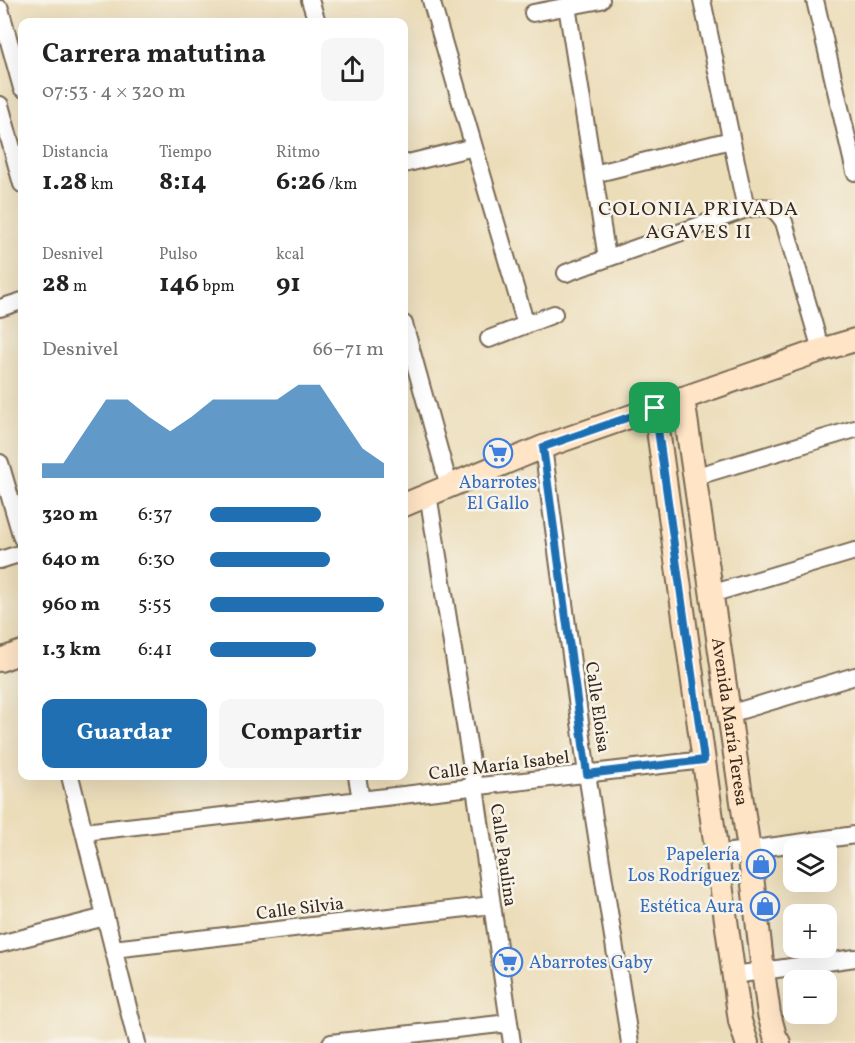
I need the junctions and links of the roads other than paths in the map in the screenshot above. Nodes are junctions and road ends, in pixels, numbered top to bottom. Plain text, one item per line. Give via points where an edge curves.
1 (310, 0) edge
2 (431, 0) edge
3 (601, 0) edge
4 (702, 0) edge
5 (815, 0) edge
6 (567, 6) junction
7 (0, 9) edge
8 (533, 13) dead end
9 (316, 18) edge
10 (18, 74) edge
11 (0, 105) edge
12 (731, 140) junction
13 (474, 147) junction
14 (408, 163) edge
15 (18, 170) edge
16 (855, 172) edge
17 (594, 174) junction
18 (746, 209) junction
19 (607, 258) junction
20 (566, 273) dead end
21 (18, 302) edge
22 (0, 308) edge
23 (554, 314) dead end
24 (526, 325) junction
25 (408, 338) edge
26 (489, 339) dead end
27 (855, 340) edge
28 (821, 350) junction
29 (683, 398) junction
30 (655, 408) junction
31 (855, 429) edge
32 (543, 447) junction
33 (0, 463) edge
34 (694, 477) junction
35 (450, 486) junction
36 (428, 494) junction
37 (408, 503) edge
38 (18, 524) edge
39 (855, 551) edge
40 (18, 554) edge
41 (0, 560) edge
42 (711, 594) junction
43 (18, 653) edge
44 (0, 660) edge
45 (855, 676) edge
46 (729, 714) junction
47 (704, 760) junction
48 (587, 774) junction
49 (71, 780) edge
50 (358, 780) edge
51 (474, 787) junction
52 (361, 800) junction
53 (84, 832) junction
54 (855, 835) edge
55 (749, 850) junction
56 (717, 854) junction
57 (492, 905) junction
58 (105, 917) junction
59 (0, 944) edge
60 (113, 949) junction
61 (855, 958) edge
62 (763, 971) junction
63 (734, 975) junction
64 (509, 1023) junction
65 (137, 1043) edge
66 (331, 1043) edge
67 (512, 1043) edge
68 (630, 1043) edge
69 (747, 1043) edge
70 (779, 1043) edge

1 - 9 street
2 - 13 street
3 - 6 street
4 - 12 street
5 - 16 street
6 - 8 street
6 - 17 street
7 - 10 street
11 - 15 street
12 - 17 street
12 - 18 street
13 - 14 street
13 - 24 street
17 - 19 street
18 - 19 street
18 - 28 street via 766,206 778,212 784,222
19 - 20 street
21 - 22 street
23 - 24 street
24 - 26 street
25 - 35 street
27 - 28 street
28 - 29 street
29 - 30 street
29 - 34 street, Avenida María Teresa
30 - 32 street
30 - 47 street, Avenida María Teresa
31 - 34 street
32 - 35 street
32 - 48 street, Calle Eloisa
33 - 38 street
34 - 42 street, Avenida María Teresa
35 - 36 street
36 - 37 street
36 - 51 street, Calle Paulina
39 - 42 street
40 - 41 street
42 - 46 street, Avenida María Teresa
43 - 44 street
45 - 46 street
46 - 55 street, Avenida María Teresa
47 - 48 street, Calle María Isabel
47 - 56 street, Avenida María Teresa
48 - 51 street, Calle María Isabel
48 - 68 street, Calle Eloisa
49 - 53 street
50 - 52 street
51 - 52 street, Calle María Isabel
51 - 57 street, Calle Paulina
52 - 53 street, Calle María Isabel
53 - 58 street
54 - 55 street
55 - 56 street
55 - 62 street, Avenida María Teresa
56 - 63 street, Avenida María Teresa
57 - 60 street, Calle Silvia
57 - 64 street, Calle Paulina
58 - 59 street
58 - 60 street
60 - 65 street
61 - 62 street
62 - 63 street
62 - 70 street, Avenida María Teresa via 769,1014
63 - 69 street, Avenida María Teresa
64 - 66 street
64 - 67 street, Calle Paulina

